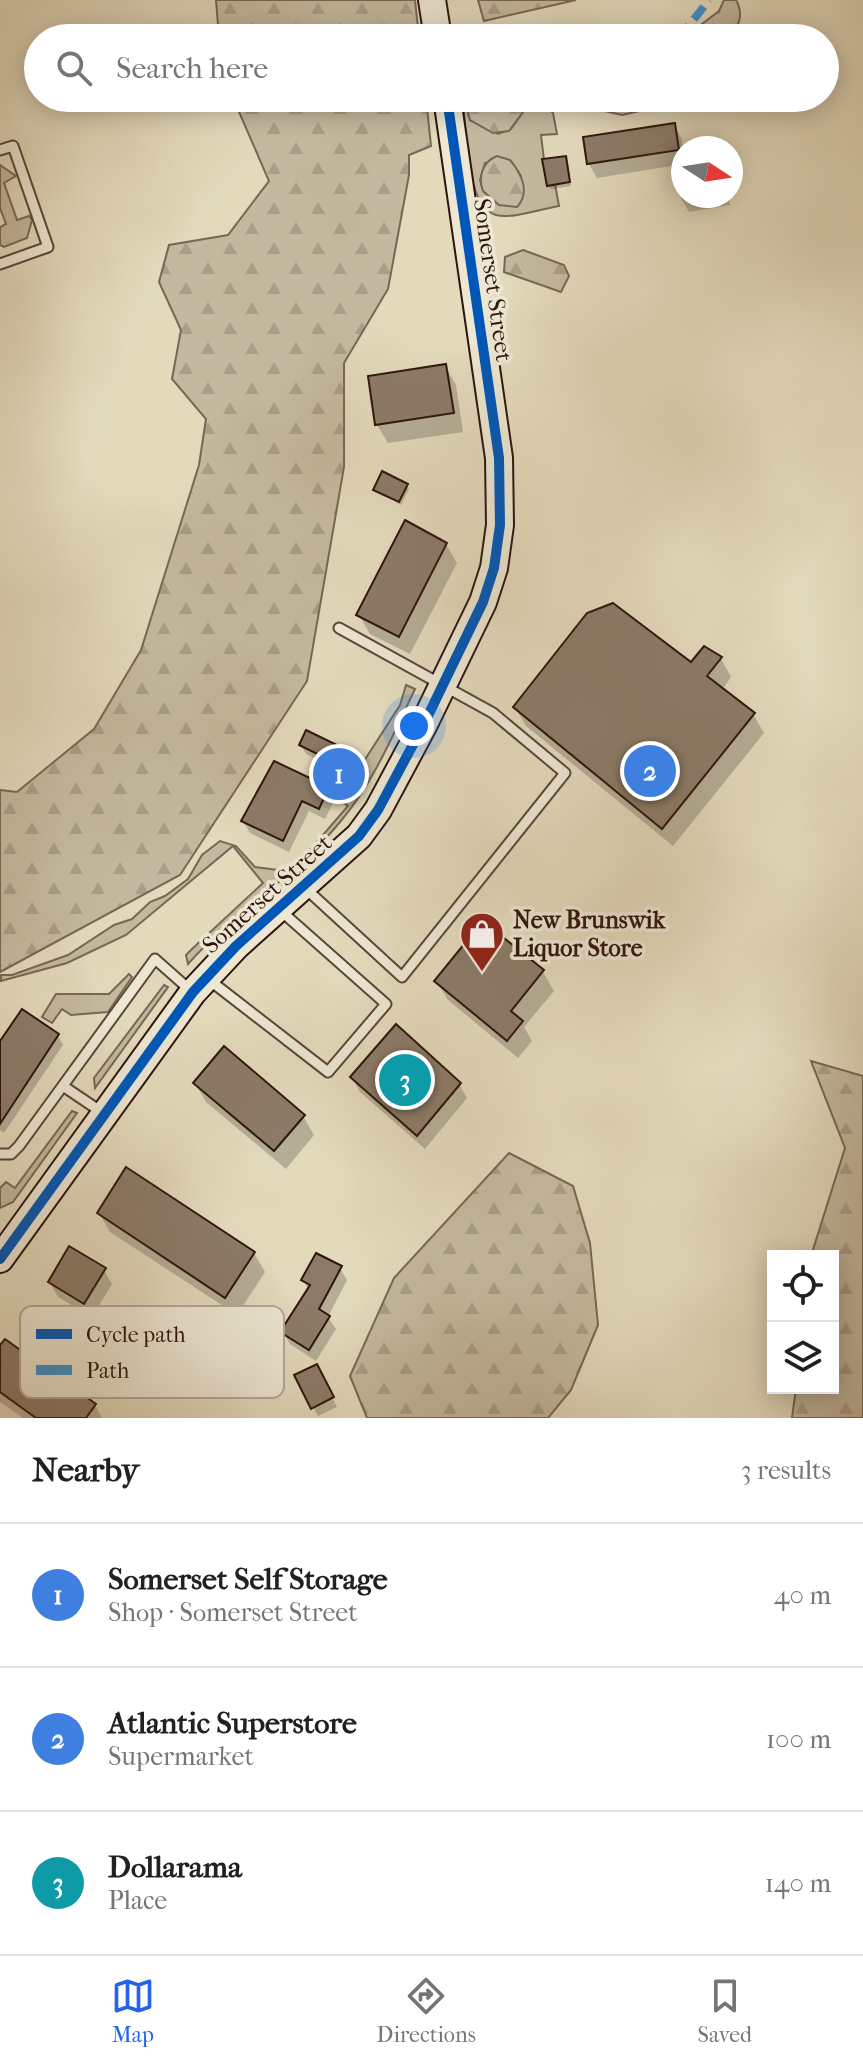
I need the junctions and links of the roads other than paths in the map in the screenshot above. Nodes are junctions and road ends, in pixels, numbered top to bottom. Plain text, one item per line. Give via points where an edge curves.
1 (432, 0) edge
2 (436, 24) edge
3 (449, 112) edge
4 (0, 150) edge
5 (0, 264) edge
6 (339, 628) dead end
7 (443, 686) junction
8 (305, 888) junction
9 (280, 909) junction
10 (199, 984) junction
11 (63, 1086) junction
12 (104, 1114) junction
13 (0, 1154) edge
14 (0, 1259) edge

1 - 2 main road
3 - 7 main road, Somerset Street via 501,490 494,568
4 - 5 lane via 13,146 48,247
6 - 7 lane
7 - 8 main road, Somerset Street via 378,810
7 - 8 lane via 493,713 565,773 402,977
8 - 9 main road, Somerset Street
9 - 10 main road, Somerset Street
9 - 10 lane via 386,1004 328,1072
10 - 11 lane via 155,959
10 - 12 main road, Somerset Street
11 - 12 lane
11 - 13 lane via 19,1146 11,1154
12 - 14 main road, Somerset Street

